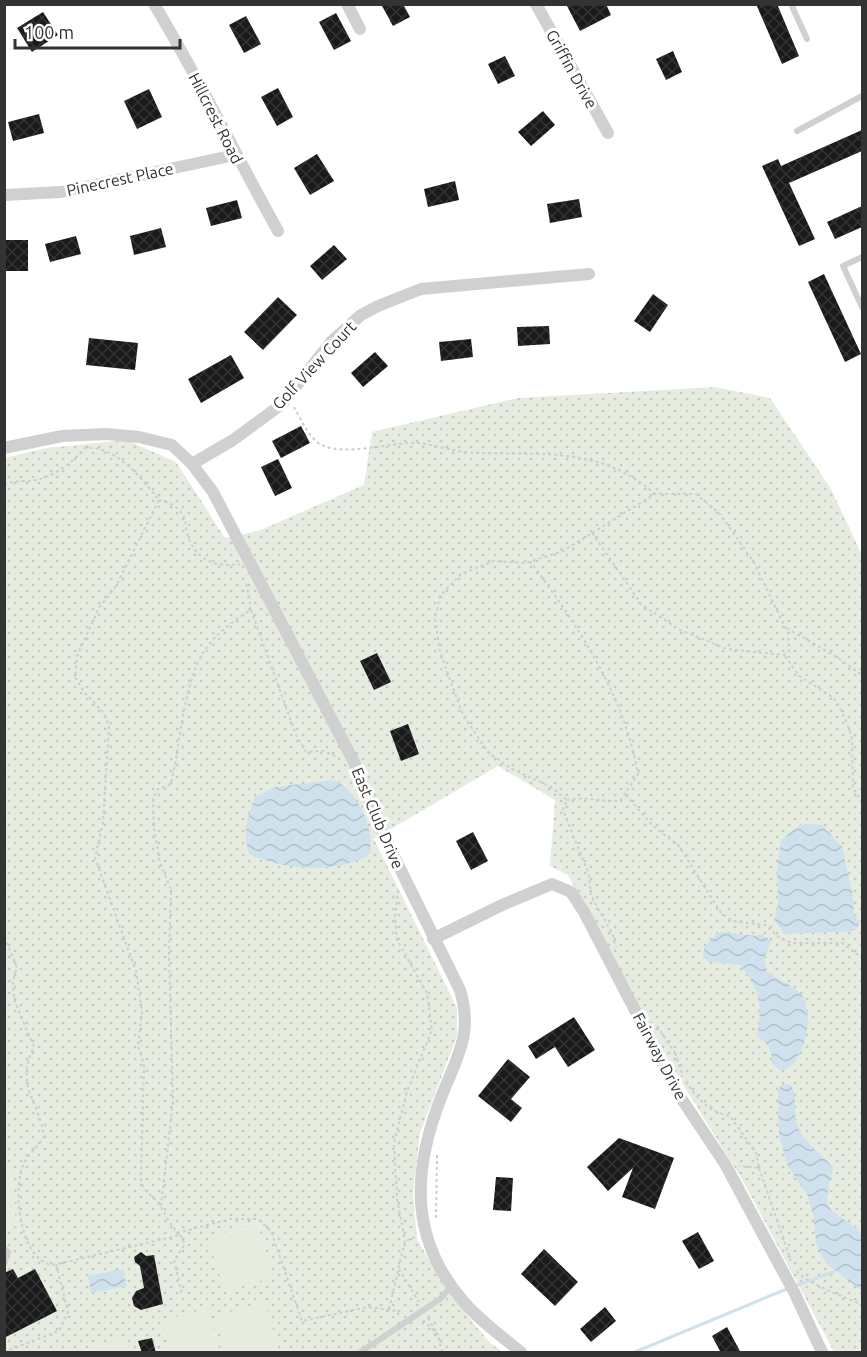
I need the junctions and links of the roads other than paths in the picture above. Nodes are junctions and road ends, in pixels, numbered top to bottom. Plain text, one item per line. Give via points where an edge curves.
1 (154, 4) edge
2 (347, 4) edge
3 (536, 4) edge
4 (791, 4) edge
5 (360, 29) dead end
6 (807, 39) dead end
7 (862, 96) edge
8 (797, 131) dead end
9 (608, 133) dead end
10 (235, 155) junction
11 (4, 195) edge
12 (278, 231) dead end
13 (862, 257) edge
14 (589, 274) dead end
15 (862, 307) edge
16 (4, 448) edge
17 (192, 464) junction
18 (433, 939) junction
19 (4, 1248) edge
20 (4, 1264) edge
21 (452, 1287) junction
22 (361, 1353) edge
23 (521, 1353) edge
24 (822, 1353) edge

1 - 10 street, Hillcrest Road
2 - 5 street
3 - 9 street, Griffin Drive
4 - 6 lane
7 - 8 lane
10 - 11 street, Pinecrest Place via 61,192
10 - 12 street, Hillcrest Road
13 - 15 lane via 843,266
14 - 17 street, Golf View Court via 421,289 378,306 344,329 287,396 250,428
16 - 17 street, East Club Drive via 62,436 139,437 172,446
17 - 18 street, East Club Drive via 213,492 356,764 379,826
18 - 21 street, East Club Drive via 460,990 466,1012 465,1032 427,1132 420,1200 424,1234
18 - 24 street, Fairway Drive via 552,884 571,892 679,1095 725,1164
19 - 20 lane via 8,1252
21 - 22 lane
21 - 23 street, East Club Drive

